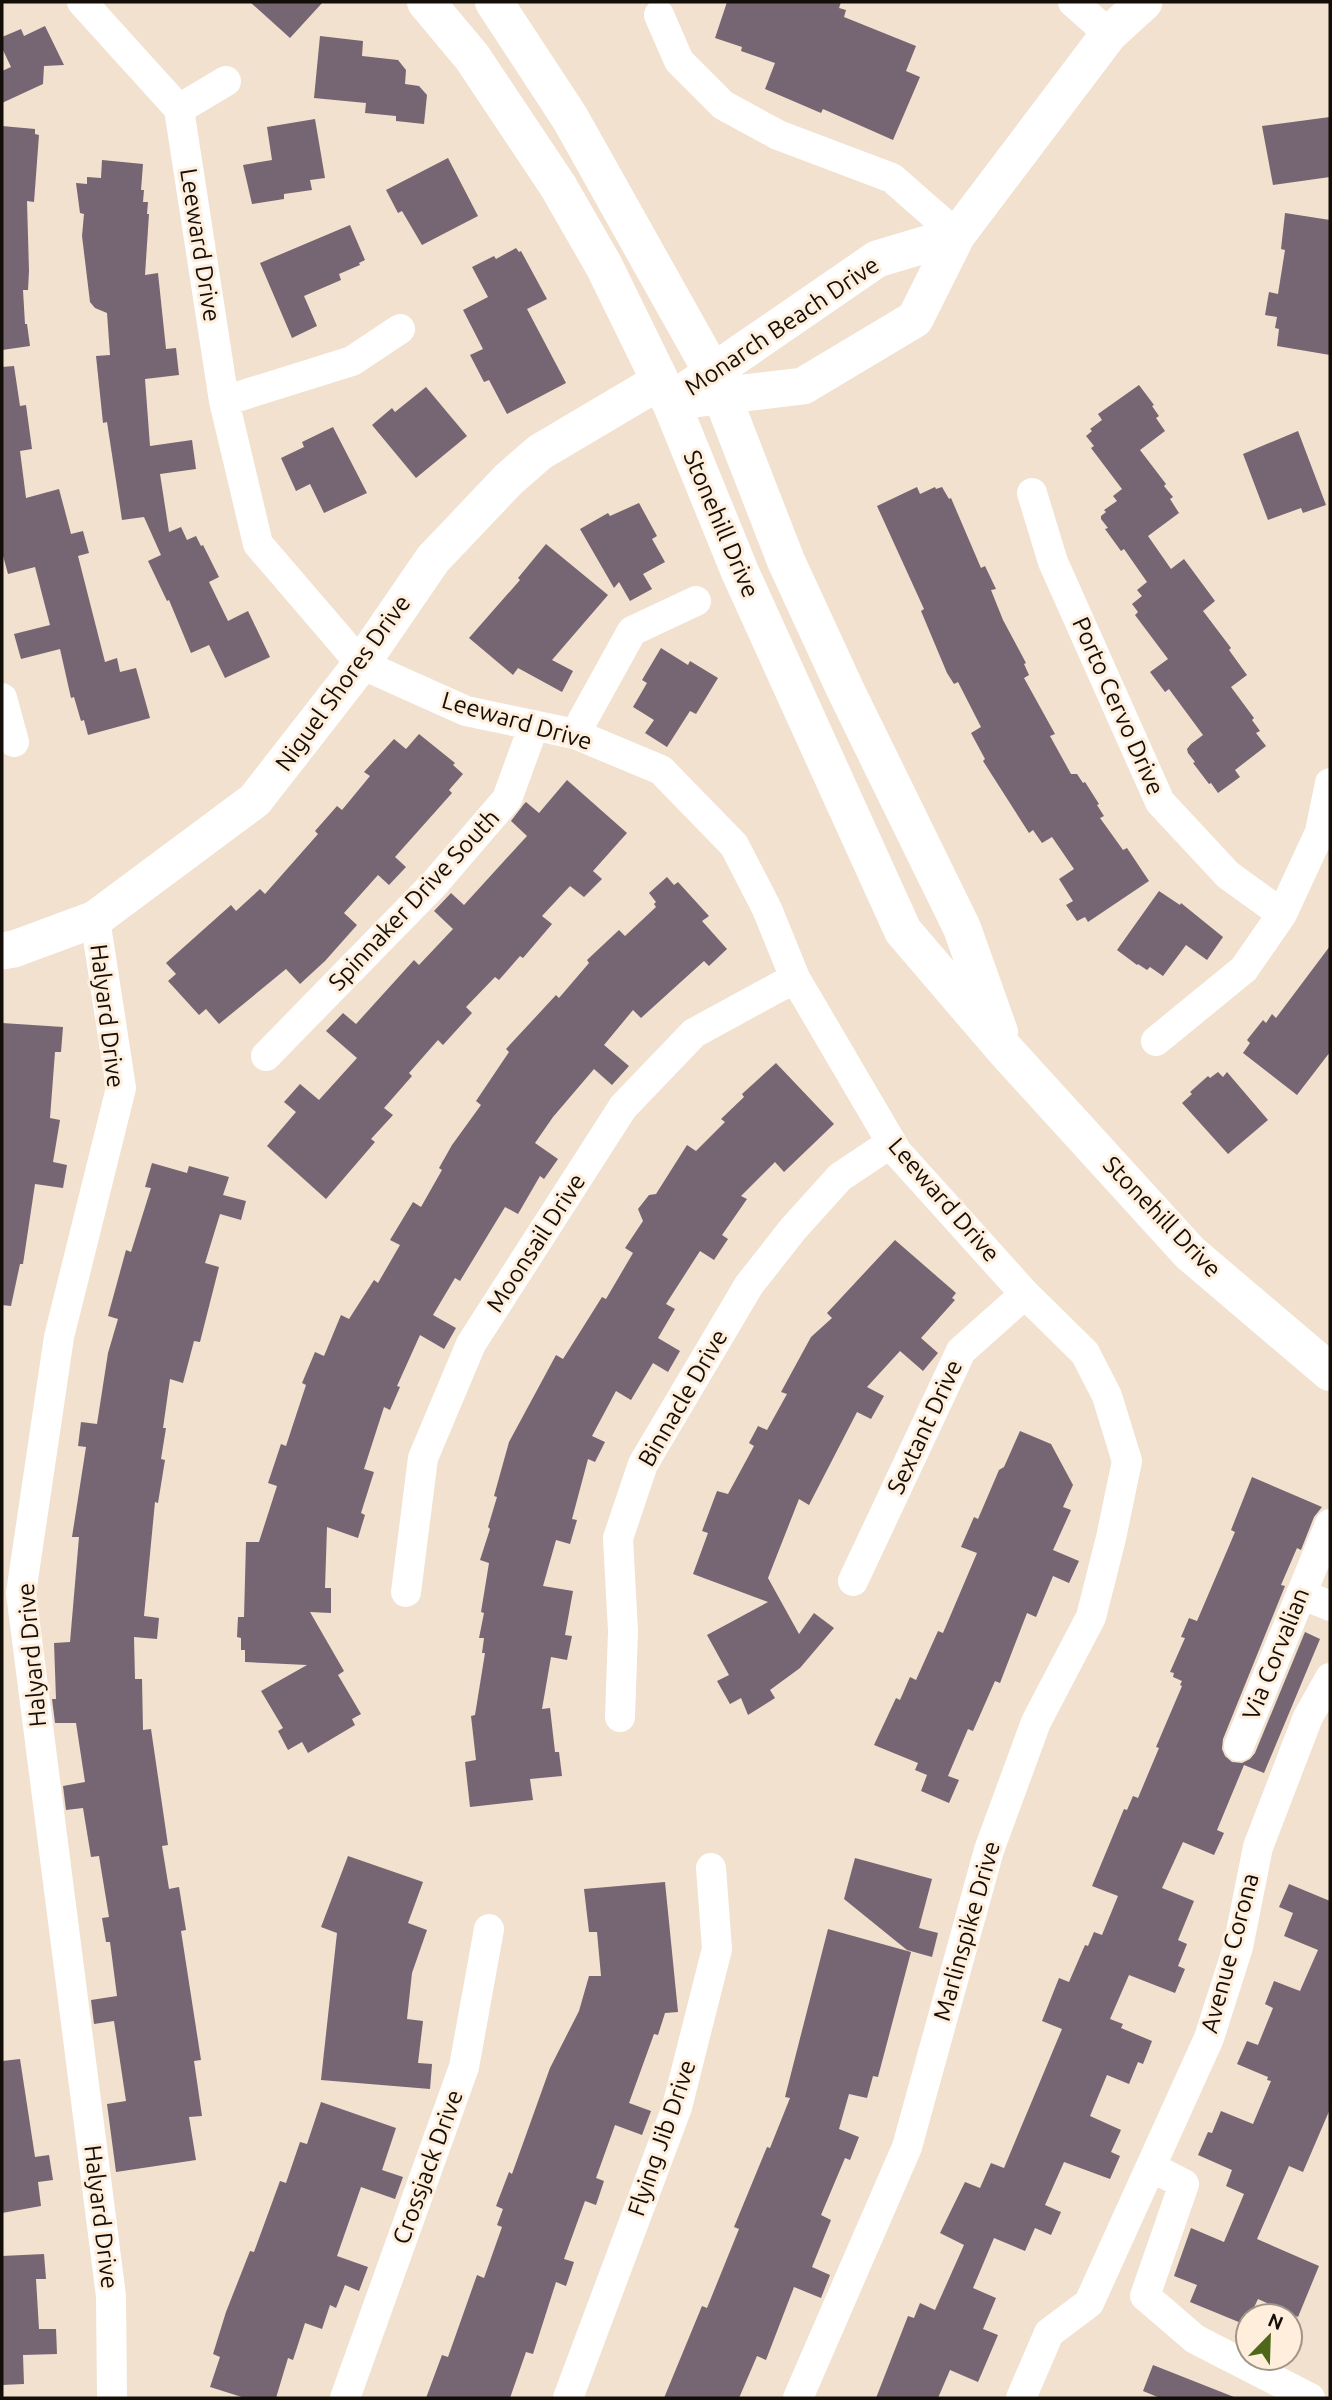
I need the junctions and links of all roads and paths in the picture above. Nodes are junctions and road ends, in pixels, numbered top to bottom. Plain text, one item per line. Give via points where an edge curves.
1 (82, 2) edge
2 (426, 2) edge
3 (494, 2) edge
4 (1073, 2) edge
5 (1144, 2) edge
6 (659, 15) dead end
7 (1109, 34) junction
8 (226, 81) dead end
9 (179, 109) junction
10 (957, 235) junction
11 (400, 329) dead end
12 (717, 384) junction
13 (667, 396) junction
14 (224, 401) junction
15 (509, 479) joint
16 (1032, 493) dead end
17 (696, 600) dead end
18 (361, 664) junction
19 (2, 698) edge
20 (534, 725) junction
21 (575, 734) junction
22 (14, 742) dead end
23 (1330, 783) edge
24 (1282, 914) junction
25 (94, 919) junction
26 (2, 951) edge
27 (795, 978) junction
28 (1156, 1041) dead end
29 (1005, 1050) junction
30 (266, 1056) dead end
31 (891, 1143) junction
32 (1025, 1294) junction
33 (1330, 1372) edge
34 (1127, 1461) joint
35 (1330, 1524) edge
36 (853, 1581) dead end
37 (406, 1592) dead end
38 (1301, 1594) junction
39 (1330, 1606) edge
40 (1330, 1678) edge
41 (620, 1717) dead end
42 (1239, 1746) dead end
43 (711, 1868) dead end
44 (489, 1930) dead end
45 (1150, 2167) junction
46 (112, 2398) edge
47 (345, 2398) edge
48 (568, 2398) edge
49 (798, 2398) edge
50 (1021, 2398) edge
51 (1310, 2398) edge

1 - 9 street
2 - 13 main road, Stonehill Drive via 472,57 558,186 604,267
3 - 12 main road, Stonehill Drive via 570,118
4 - 7 street
5 - 7 street, Monarch Beach Drive
6 - 10 street via 679,61 723,105 778,135 892,178
7 - 10 street, Monarch Beach Drive
8 - 9 street
9 - 14 street, Leeward Drive
10 - 12 street, Monarch Beach Drive via 877,259
10 - 12 street, Monarch Beach Drive via 915,319 803,386
11 - 14 street via 352,361
12 - 13 street, Monarch Beach Drive
12 - 29 main road, Stonehill Drive via 792,572 962,928
13 - 15 street, Monarch Beach Drive via 553,466
13 - 29 main road, Stonehill Drive via 740,572 903,931
14 - 18 street, Leeward Drive via 258,544
15 - 18 street, Niguel Shores Drive via 433,559
16 - 24 street, Porto Cervo Drive via 1053,562 1160,802 1228,875
17 - 21 street via 632,631
18 - 20 street, Leeward Drive via 466,711
18 - 25 street, Niguel Shores Drive via 255,800
19 - 22 street
20 - 21 street, Leeward Drive
20 - 30 street, Spinnaker Drive South via 508,799 434,884
21 - 27 street, Leeward Drive via 661,770 734,845
23 - 24 street via 1320,832
24 - 28 street via 1244,969
25 - 26 street, Niguel Shores Drive
25 - 46 street, Halyard Drive via 121,1088 59,1337 21,1593 111,2296
27 - 31 street, Leeward Drive
27 - 37 street, Moonsail Drive via 694,1033 622,1107 471,1344 423,1458
29 - 33 main road, Stonehill Drive via 1190,1253
31 - 32 street, Leeward Drive
31 - 41 street, Binnacle Drive via 840,1177 749,1285 643,1464 618,1538 623,1631
32 - 34 street, Leeward Drive via 1085,1353 1107,1396
32 - 36 street, Sextant Drive via 961,1351
34 - 49 street, Marlinspike Drive via 1091,1617 1036,1722 989,1850 907,2147
35 - 38 street, Via Corvalian
38 - 39 street
38 - 42 street, Via Corvalian
40 - 45 street, Avenue Corona via 1308,1717 1258,1847 1238,1947 1209,2038
43 - 48 street, Flying Jib Drive via 717,1949 677,2107
44 - 47 street, Crossjack Drive via 464,2067
45 - 50 street, Avenue Corona via 1089,2303 1049,2333
45 - 51 street via 1184,2184 1145,2295 1195,2339

